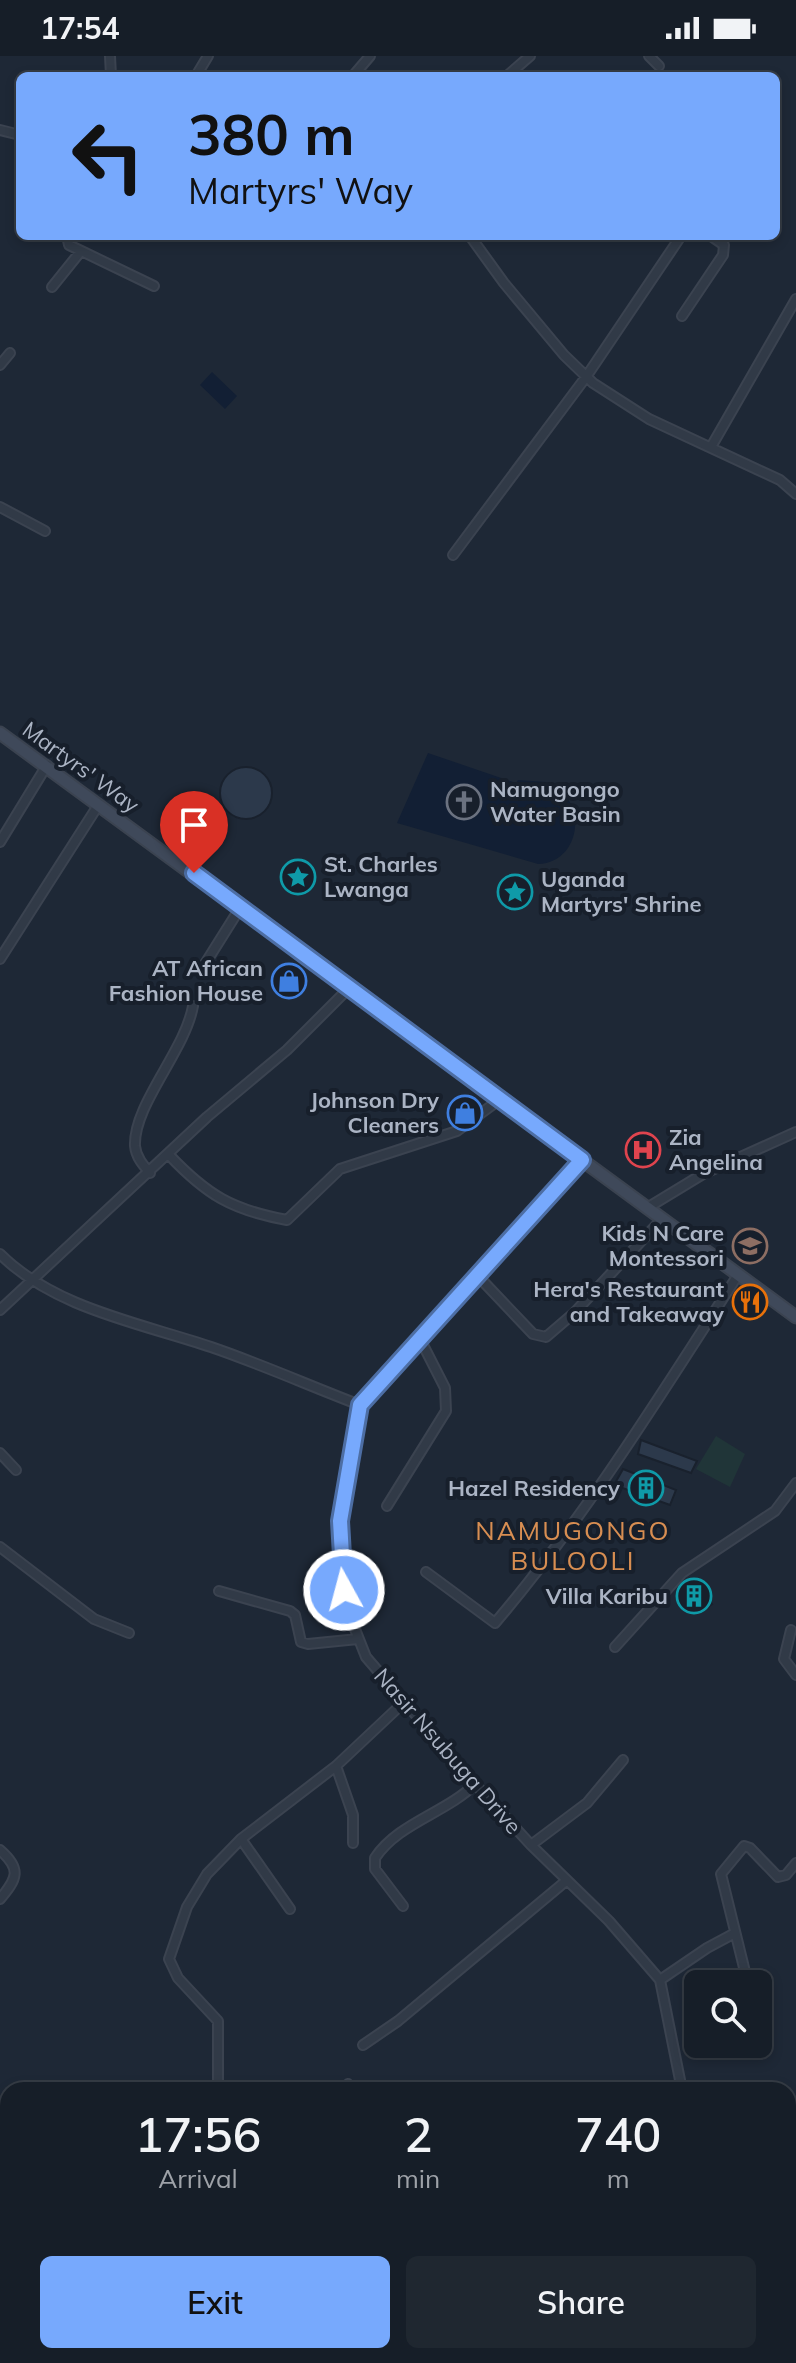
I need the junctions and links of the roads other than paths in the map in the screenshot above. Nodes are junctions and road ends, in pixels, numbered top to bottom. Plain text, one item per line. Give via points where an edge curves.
1 (370, 56) edge
2 (530, 56) edge
3 (649, 56) edge
4 (659, 66) dead end
5 (356, 72) edge
6 (515, 72) edge
7 (68, 240) edge
8 (473, 240) edge
9 (678, 240) edge
10 (717, 240) edge
11 (81, 251) junction
12 (154, 286) dead end
13 (52, 287) dead end
14 (796, 299) edge
15 (682, 316) dead end
16 (10, 353) dead end
17 (0, 365) edge
18 (586, 377) junction
19 (711, 447) junction
20 (795, 491) edge
21 (0, 507) edge
22 (45, 531) dead end
23 (453, 555) dead end
24 (0, 733) edge
25 (47, 765) junction
26 (99, 804) junction
27 (0, 842) edge
28 (240, 908) junction
29 (0, 959) edge
30 (203, 967) dead end
31 (349, 988) junction
32 (193, 1006) dead end
33 (499, 1100) junction
34 (796, 1132) edge
35 (169, 1155) junction
36 (582, 1160) junction
37 (150, 1173) junction
38 (647, 1208) junction
39 (661, 1220) junction
40 (0, 1254) edge
41 (477, 1275) junction
42 (738, 1275) junction
43 (32, 1282) junction
44 (0, 1310) edge
45 (796, 1317) edge
46 (419, 1337) junction
47 (360, 1405) junction
48 (0, 1453) edge
49 (16, 1470) dead end
50 (796, 1483) edge
51 (387, 1506) dead end
52 (0, 1547) edge
53 (426, 1572) dead end
54 (219, 1591) dead end
55 (791, 1630) dead end
56 (129, 1633) dead end
57 (358, 1639) junction
58 (615, 1647) dead end
59 (796, 1675) edge
60 (403, 1703) junction
61 (623, 1760) dead end
62 (336, 1766) junction
63 (475, 1784) junction
64 (241, 1839) junction
65 (353, 1843) dead end
66 (531, 1845) junction
67 (0, 1850) edge
68 (796, 1863) edge
69 (566, 1881) junction
70 (0, 1899) edge
71 (403, 1906) dead end
72 (290, 1909) dead end
73 (735, 1933) junction
74 (744, 1970) edge
75 (660, 1980) junction
76 (363, 2045) dead end
77 (216, 2082) edge
78 (678, 2082) edge

1 - 5 street
2 - 6 street
3 - 4 street
7 - 11 street
8 - 18 street
9 - 18 street
10 - 15 street via 724,245 723,255
11 - 12 street
11 - 13 street
14 - 19 street
16 - 17 street
18 - 19 street via 649,419
18 - 23 street
19 - 20 street
21 - 22 street
24 - 25 main road, Martyrs' Way
25 - 26 main road, Martyrs' Way
25 - 27 street
26 - 28 main road, Martyrs' Way
26 - 29 street
28 - 30 street
28 - 31 main road, Martyrs' Way
31 - 33 main road, Martyrs' Way
31 - 35 street
32 - 37 street via 137,1128 137,1156
33 - 35 street via 457,1131 340,1169 287,1220 218,1199
33 - 36 main road, Martyrs' Way
34 - 38 street via 703,1174
35 - 37 street
36 - 38 main road, Martyrs' Way
36 - 41 street
37 - 43 street
38 - 39 main road, Martyrs' Way
39 - 41 street via 546,1337 533,1334
39 - 42 main road, Martyrs' Way
40 - 43 street
41 - 46 street
42 - 45 main road, Martyrs' Way
42 - 53 street via 592,1500 495,1623
43 - 44 street
43 - 47 street
46 - 47 street
46 - 51 street via 448,1401 442,1420
47 - 57 street, Nasir Nsubuga Drive via 339,1536 344,1590
48 - 49 street
50 - 58 street via 775,1511 682,1573
52 - 56 street via 94,1619
54 - 57 street via 290,1611 301,1642
55 - 59 street via 784,1659
57 - 60 street, Nasir Nsubuga Drive
60 - 62 street
60 - 63 street, Nasir Nsubuga Drive
61 - 66 street via 587,1803
62 - 64 street
62 - 65 street via 353,1815
63 - 66 street, Nasir Nsubuga Drive
63 - 71 street via 387,1844 375,1858 375,1869
64 - 72 street
64 - 77 street via 197,1888 169,1959 178,1978 218,2021
66 - 69 street, Nasir Nsubuga Drive
67 - 70 street via 15,1872 14,1883
68 - 73 street via 778,1877 750,1848 741,1848 721,1874
69 - 75 street, Nasir Nsubuga Drive
69 - 76 street
73 - 74 street
73 - 75 street
75 - 78 street, Nasir Nsubuga Drive

